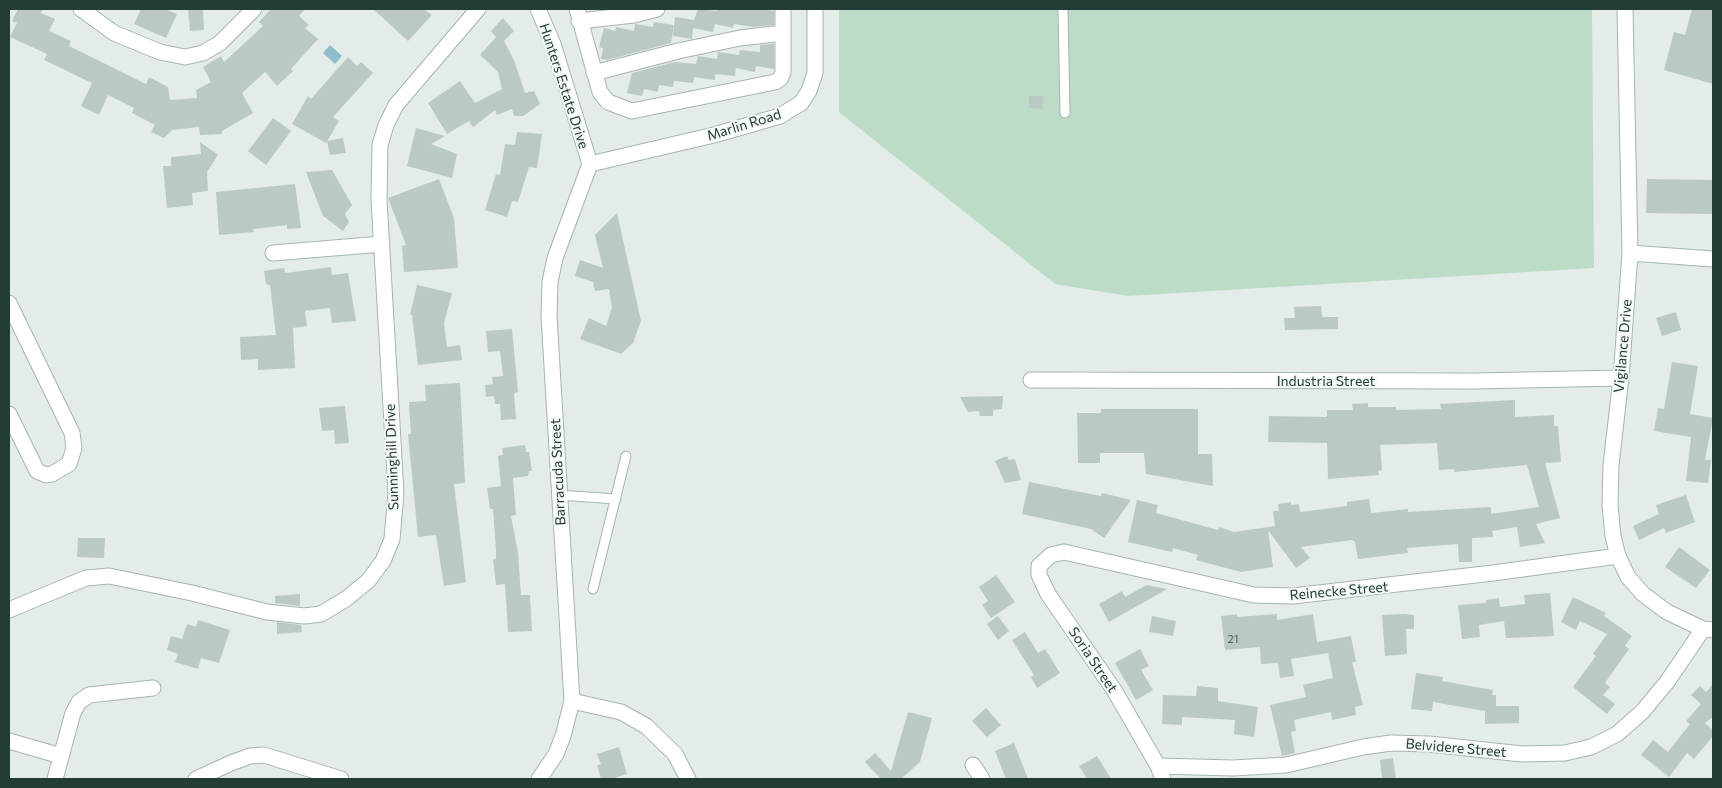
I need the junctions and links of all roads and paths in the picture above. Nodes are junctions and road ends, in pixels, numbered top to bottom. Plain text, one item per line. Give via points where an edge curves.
1 (82, 9) edge
2 (254, 9) edge
3 (478, 9) edge
4 (538, 9) edge
5 (658, 9) edge
6 (782, 9) edge
7 (815, 9) edge
8 (1063, 9) edge
9 (1625, 9) edge
10 (578, 15) edge
11 (783, 33) junction
12 (594, 73) junction
13 (1066, 112) dead end
14 (590, 164) junction
15 (382, 244) junction
16 (274, 253) dead end
17 (1630, 253) junction
18 (1713, 259) edge
19 (9, 303) edge
20 (1621, 378) junction
21 (1031, 380) dead end
22 (9, 414) edge
23 (626, 456) dead end
24 (559, 495) junction
25 (616, 499) junction
26 (1064, 552) joint
27 (1618, 556) junction
28 (594, 588) dead end
29 (9, 610) edge
30 (1708, 630) edge
31 (152, 688) dead end
32 (572, 701) junction
33 (9, 741) edge
34 (61, 756) junction
35 (973, 765) dead end
36 (1161, 772) edge
37 (55, 779) edge
38 (196, 779) edge
39 (341, 779) edge
40 (539, 779) edge
41 (688, 779) edge
42 (982, 779) edge

1 - 2 street via 114,33 160,52 185,57 203,53 220,43
3 - 15 street, Sunninghill Drive via 396,105 386,125 380,145 379,167
4 - 14 street, Hunters Estate Drive via 553,44
5 - 10 street via 634,15
6 - 11 street
7 - 14 street, Marlin Road via 815,74 810,92 801,103 780,116
8 - 13 lane
9 - 17 street, Vigilance Drive
10 - 12 street
11 - 12 street via 678,50
11 - 12 street via 783,73 780,79 763,84 632,111 608,102 600,92
14 - 24 street, Barracuda Street via 555,258 550,282
15 - 16 street
15 - 29 street, Sunninghill Drive via 395,502 392,540 383,561 368,581 321,614 304,616 267,612 109,576 86,578
17 - 18 street
17 - 20 street, Vigilance Drive
19 - 22 street via 72,433 74,448 69,464 52,474 37,471
20 - 21 street, Industria Street via 1475,381
20 - 27 street, Vigilance Drive via 1610,505
23 - 25 lane
24 - 25 lane
24 - 32 street, Barracuda Street
25 - 28 lane
26 - 27 street, Reinecke Street via 1254,596 1360,590
26 - 36 street, Soria Street via 1051,555 1038,566 1048,594 1114,690
27 - 30 street, Vigilance Drive via 1628,576 1643,594 1667,612
30 - 36 street, Belvidere Street via 1642,712 1617,734 1591,747 1565,753 1522,754 1391,743 1286,765
31 - 34 street via 89,695 79,702
32 - 40 street, Barracuda Street via 556,754
32 - 41 street via 621,712 646,726 675,754
33 - 34 street
34 - 37 street
35 - 42 street
38 - 39 street via 231,762 264,755

